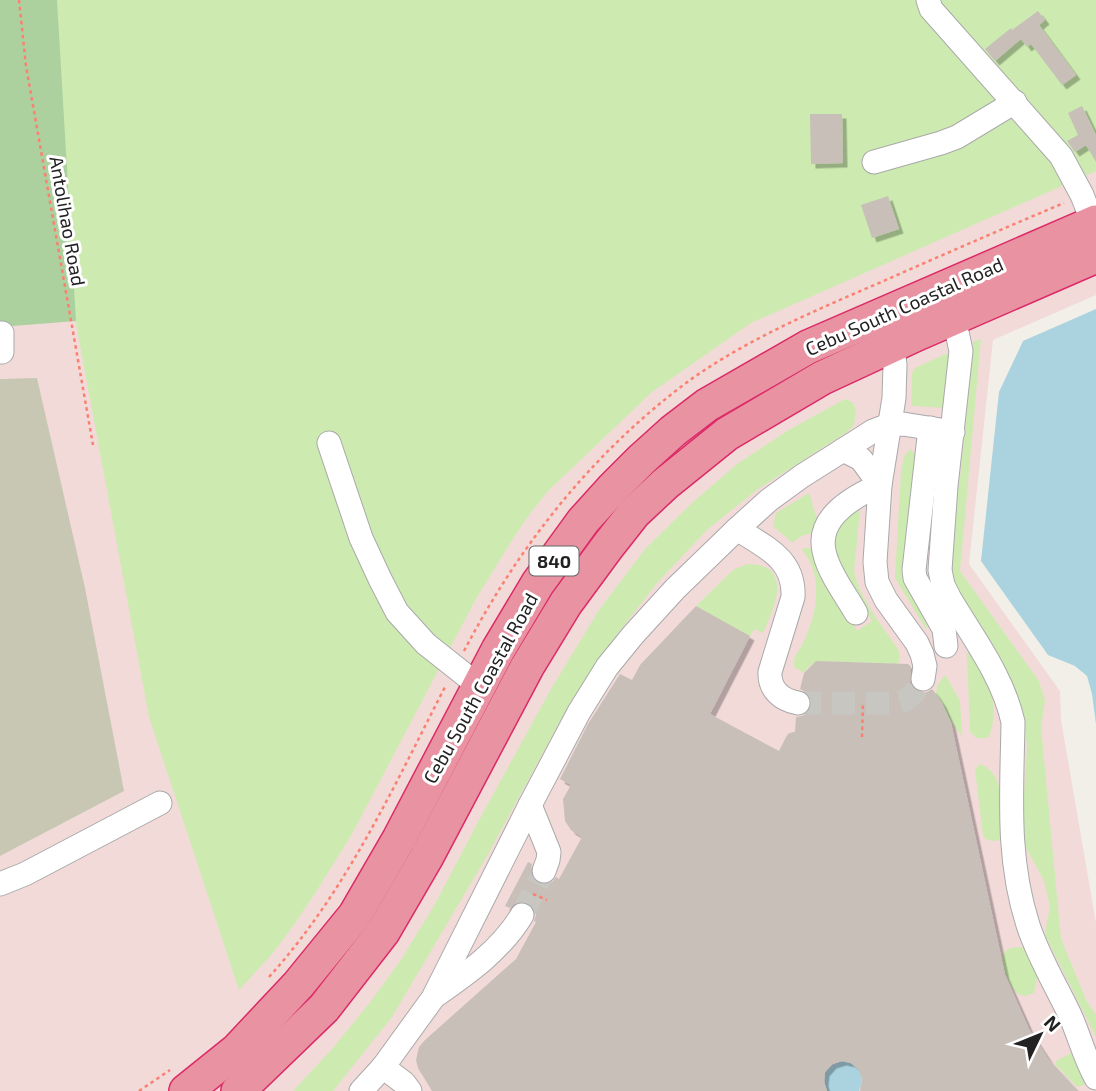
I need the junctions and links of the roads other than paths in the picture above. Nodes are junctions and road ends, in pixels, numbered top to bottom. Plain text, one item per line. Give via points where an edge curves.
1 (928, 0) edge
2 (1015, 102) junction
3 (874, 162) dead end
4 (1094, 222) edge
5 (1096, 256) edge
6 (954, 318) junction
7 (0, 333) edge
8 (893, 346) junction
9 (0, 352) edge
10 (889, 425) junction
11 (930, 428) junction
12 (953, 432) junction
13 (329, 443) dead end
14 (843, 450) junction
15 (880, 485) junction
16 (737, 529) junction
17 (856, 613) dead end
18 (946, 646) dead end
19 (923, 679) dead end
20 (479, 686) junction
21 (798, 703) tunnel mouth
22 (160, 803) dead end
23 (530, 806) junction
24 (544, 871) tunnel mouth
25 (0, 884) edge
26 (522, 915) tunnel mouth
27 (433, 998) junction
28 (383, 1067) junction
29 (1096, 1078) edge
30 (186, 1091) edge
31 (237, 1091) edge
32 (361, 1091) edge
33 (410, 1091) edge

1 - 2 street via 931,9
2 - 3 street via 942,144
2 - 4 street via 1061,156
4 - 20 highway, Cebu South Coastal Road / 840 via 808,347 707,405 642,459 583,521 538,583
5 - 6 highway, Cebu South Coastal Road / 840
6 - 8 highway, Cebu South Coastal Road / 840
6 - 12 street via 961,351
7 - 9 street
8 - 10 street via 894,398
8 - 31 highway, Cebu South Coastal Road / 840 via 822,378 727,434 635,513 566,604 527,667 383,932 324,1009
10 - 11 street
10 - 14 street
10 - 15 street
11 - 12 street
11 - 18 street via 914,570 944,629
12 - 29 street via 940,570 943,585 1009,703 1017,884 1040,957
13 - 20 street via 361,538 397,612 426,644
14 - 15 street via 861,459
14 - 16 street via 769,500
15 - 17 street via 840,508 822,540 828,565
15 - 19 street via 874,562 877,582 917,643 925,666
16 - 21 street via 780,559 791,573 793,597 769,681 788,701
16 - 23 street via 658,607 607,667
20 - 30 highway, Cebu South Coastal Road / 840 via 355,915 237,1051
22 - 25 street
23 - 24 street via 549,852
23 - 27 street
26 - 27 street via 474,969
27 - 28 street
28 - 32 street
28 - 33 street

